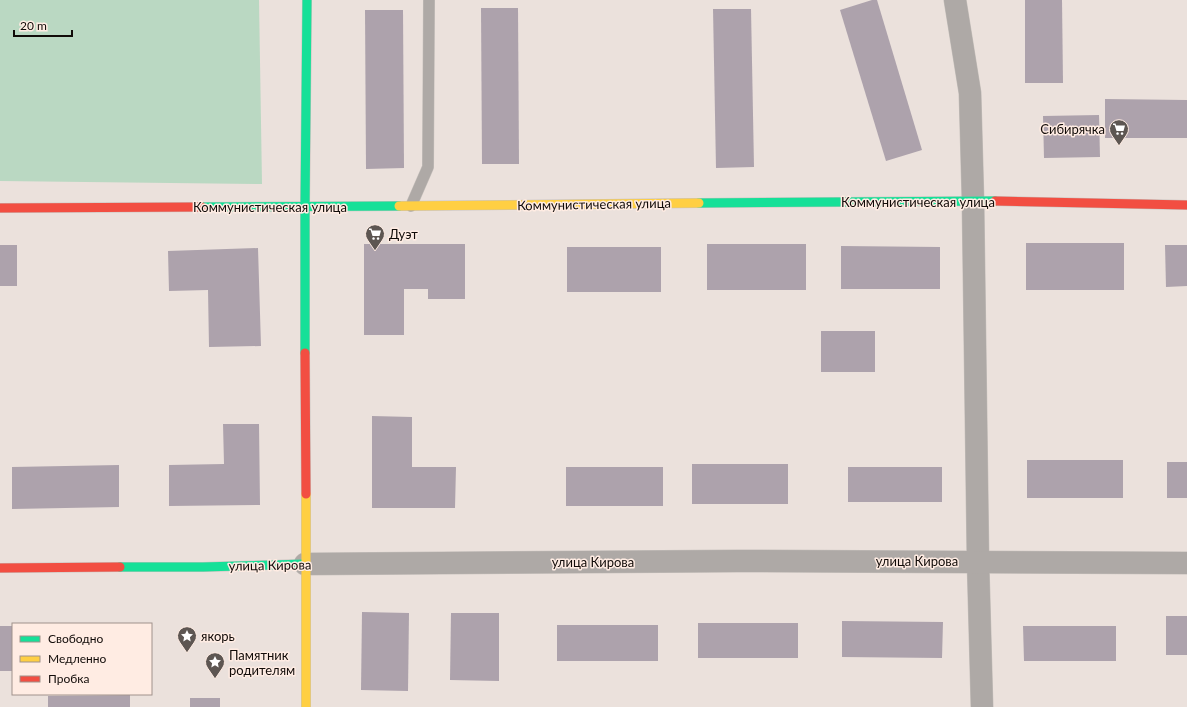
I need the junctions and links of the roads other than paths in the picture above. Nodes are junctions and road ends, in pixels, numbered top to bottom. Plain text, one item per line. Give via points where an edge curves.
1 (307, 0) edge
2 (429, 0) edge
3 (955, 0) edge
4 (974, 201) junction
5 (1187, 205) edge
6 (411, 206) junction
7 (305, 207) junction
8 (0, 208) edge
9 (978, 561) junction
10 (1187, 563) edge
11 (305, 564) junction
12 (0, 568) edge
13 (306, 707) edge
14 (982, 707) edge

1 - 7 street
2 - 6 lane via 428,167
3 - 4 street via 970,93
4 - 5 street, Коммунистическая улица
4 - 6 street, Коммунистическая улица
4 - 9 street
6 - 7 street, Коммунистическая улица
7 - 8 street, Коммунистическая улица
7 - 11 street
9 - 10 street, улица Кирова
9 - 11 street, улица Кирова
9 - 14 street
11 - 12 street, улица Кирова
11 - 13 street

